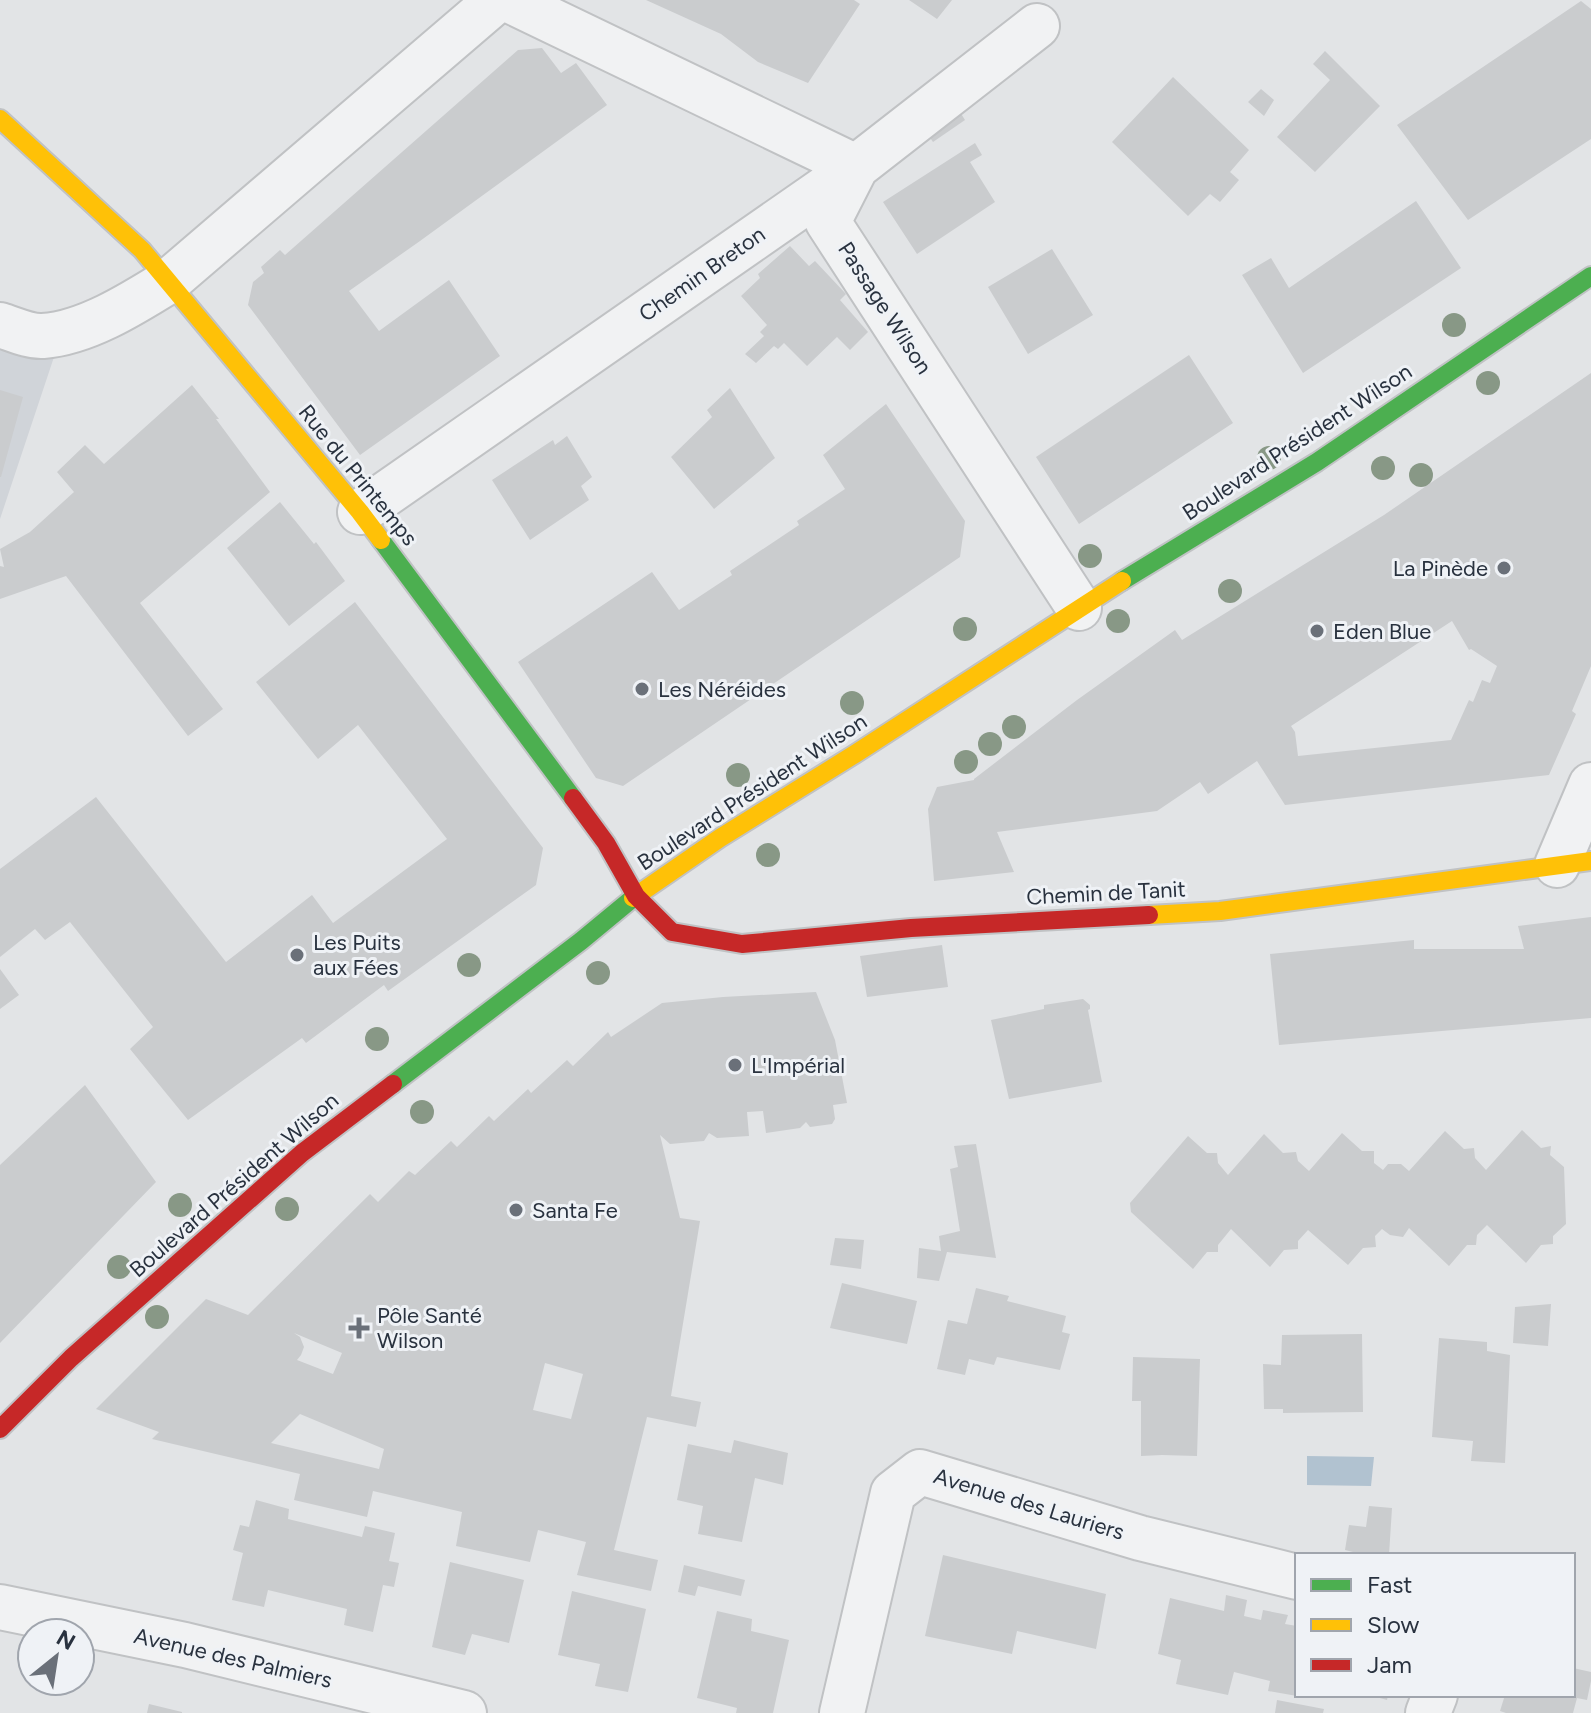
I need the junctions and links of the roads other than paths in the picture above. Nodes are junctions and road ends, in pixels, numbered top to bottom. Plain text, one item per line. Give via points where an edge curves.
1 (497, 0) edge
2 (509, 0) edge
3 (1037, 26) dead end
4 (0, 119) edge
5 (856, 167) junction
6 (1591, 276) edge
7 (169, 281) junction
8 (0, 325) edge
9 (360, 512) junction
10 (1079, 608) junction
11 (1591, 785) edge
12 (1574, 863) edge
13 (636, 896) junction
14 (0, 1429) edge
15 (1295, 1577) edge
16 (5, 1608) edge
17 (464, 1713) edge
18 (842, 1713) edge

1 - 7 street
2 - 5 street
3 - 5 street, Chemin Breton
4 - 7 street, Rue du Printemps
5 - 9 street, Chemin Breton
5 - 10 street, Passage Wilson via 828,222
6 - 10 street, Boulevard Président Wilson via 1317,462
7 - 8 street via 77,329 40,337
7 - 9 street, Rue du Printemps
9 - 13 street, Rue du Printemps via 606,843
10 - 13 street, Boulevard Président Wilson
11 - 12 street
12 - 13 street, Chemin de Tanit via 1220,911 911,928 742,944 672,932
13 - 14 street, Boulevard Président Wilson via 302,1153 71,1358
15 - 18 street, Avenue des Lauriers via 1140,1538 920,1472 893,1493
16 - 17 street, Avenue des Palmiers via 185,1645

